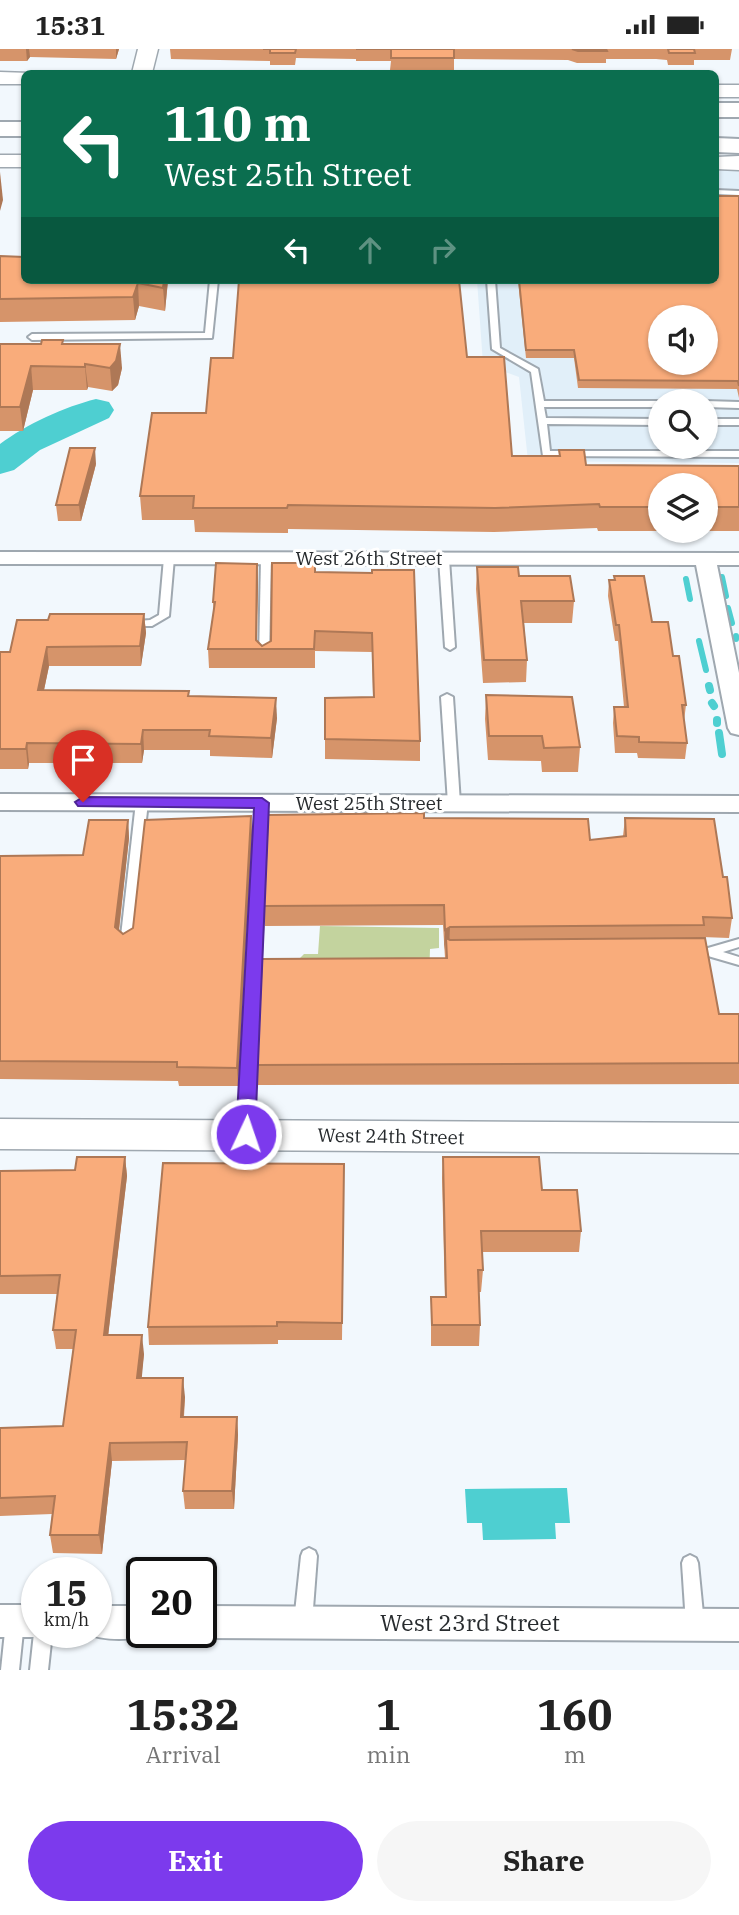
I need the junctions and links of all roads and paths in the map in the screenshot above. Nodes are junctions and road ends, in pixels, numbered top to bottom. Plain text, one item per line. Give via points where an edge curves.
1 (148, 49) edge
2 (143, 70) edge
3 (0, 78) edge
4 (21, 78) edge
5 (719, 91) edge
6 (739, 91) edge
7 (0, 108) edge
8 (21, 108) edge
9 (719, 110) edge
10 (739, 110) edge
11 (0, 129) edge
12 (21, 129) edge
13 (719, 131) edge
14 (739, 132) edge
15 (719, 145) edge
16 (739, 146) edge
17 (0, 161) edge
18 (21, 161) edge
19 (719, 163) edge
20 (739, 163) edge
21 (719, 193) edge
22 (739, 193) edge
23 (214, 284) edge
24 (491, 284) edge
25 (32, 337) dead end
26 (539, 404) junction
27 (648, 404) edge
28 (718, 404) edge
29 (739, 405) edge
30 (542, 421) junction
31 (648, 422) edge
32 (718, 422) edge
33 (739, 422) edge
34 (739, 454) edge
35 (0, 558) edge
36 (169, 558) junction
37 (266, 558) junction
38 (444, 559) junction
39 (705, 559) junction
40 (739, 559) edge
41 (116, 624) edge
42 (450, 647) dead end
43 (264, 660) edge
44 (447, 697) dead end
45 (736, 703) edge
46 (739, 728) edge
47 (0, 802) edge
48 (142, 802) junction
49 (262, 803) junction
50 (454, 803) junction
51 (739, 804) edge
52 (739, 943) edge
53 (126, 946) edge
54 (680, 952) edge
55 (708, 952) junction
56 (739, 961) edge
57 (0, 1134) edge
58 (246, 1134) junction
59 (739, 1138) edge
60 (309, 1556) dead end
61 (690, 1563) dead end
62 (217, 1622) edge
63 (303, 1623) junction
64 (695, 1625) junction
65 (739, 1625) edge
66 (21, 1634) edge
67 (32, 1648) edge
68 (10, 1670) edge
69 (39, 1670) edge

1 - 2 street
3 - 4 street
5 - 6 street
7 - 8 highway
9 - 10 highway
11 - 12 highway
13 - 14 highway
15 - 16 highway
17 - 18 street
19 - 20 street
21 - 22 lane
23 - 25 lane via 209,336
24 - 26 lane via 496,349 535,371
26 - 27 lane
26 - 30 lane
28 - 29 lane
30 - 31 lane
30 - 34 lane via 546,454
32 - 33 lane
35 - 36 street, West 26th Street
36 - 37 street, West 26th Street
36 - 41 lane via 164,616 152,623
37 - 38 street, West 26th Street
37 - 43 lane
38 - 39 street, West 26th Street
38 - 42 lane
39 - 40 street, West 26th Street
39 - 45 street
44 - 50 lane
45 - 46 street
47 - 48 street, West 25th Street
48 - 49 street, West 25th Street
48 - 53 lane
49 - 50 street, West 25th Street
49 - 58 lane
50 - 51 street, West 25th Street
52 - 55 lane
54 - 55 lane
55 - 56 lane
57 - 58 street, West 24th Street
58 - 59 street, West 24th Street
60 - 63 lane
61 - 64 lane
62 - 63 street, West 23rd Street
63 - 64 street, West 23rd Street
64 - 65 street, West 23rd Street
66 - 68 lane
67 - 69 lane

